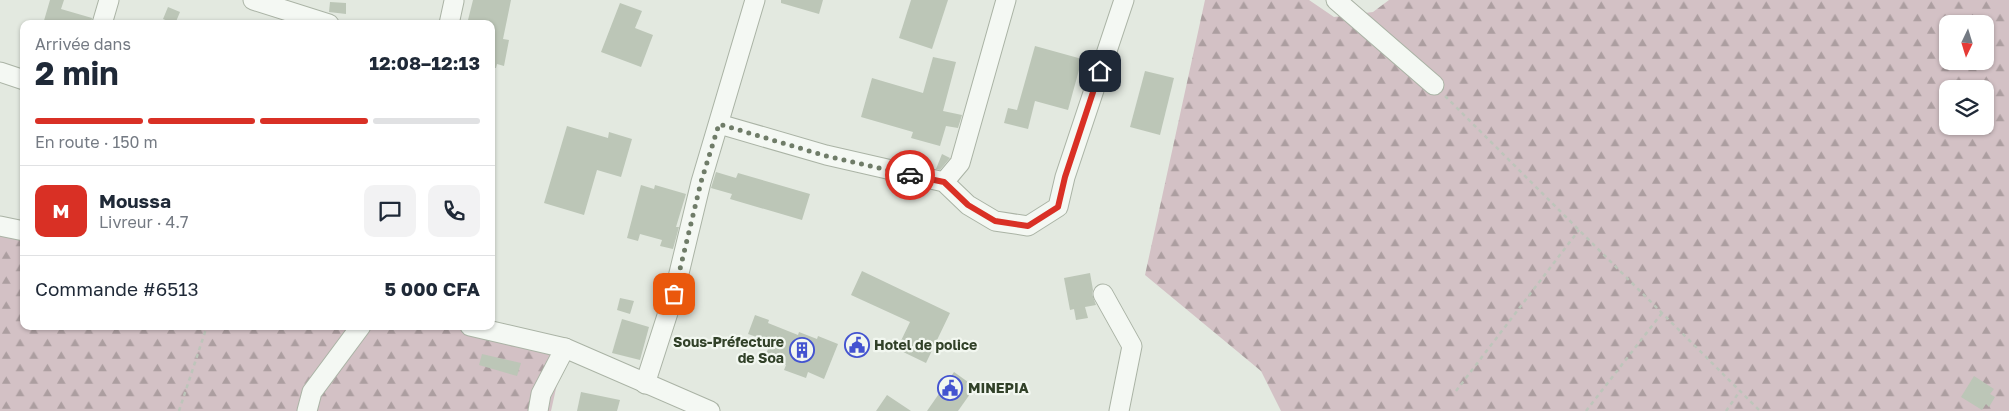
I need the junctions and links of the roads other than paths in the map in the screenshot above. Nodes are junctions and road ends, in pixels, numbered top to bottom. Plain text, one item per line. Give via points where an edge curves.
1 (110, 0) edge
2 (253, 0) edge
3 (755, 0) edge
4 (1006, 0) edge
5 (1124, 0) edge
6 (454, 1) edge
7 (1343, 2) edge
8 (103, 20) edge
9 (316, 20) edge
10 (450, 20) edge
11 (0, 72) edge
12 (20, 79) edge
13 (1434, 85) road end
14 (719, 124) junction
15 (944, 182) junction
16 (0, 226) edge
17 (20, 230) edge
18 (1103, 294) dead end
19 (358, 330) edge
20 (487, 330) edge
21 (566, 348) junction
22 (645, 384) junction
23 (308, 411) edge
24 (538, 411) edge
25 (710, 411) edge
26 (1118, 411) edge

1 - 8 street
2 - 9 street
3 - 14 street
4 - 15 street via 960,164
5 - 15 street via 1058,207 1028,226 995,221 968,205
6 - 10 street
7 - 13 street
11 - 12 street
14 - 15 street via 826,156
14 - 22 street via 701,182 674,294
16 - 17 street
18 - 26 street via 1132,346
19 - 23 street via 312,392
20 - 21 street
21 - 22 street
21 - 24 street via 541,394
22 - 25 street

